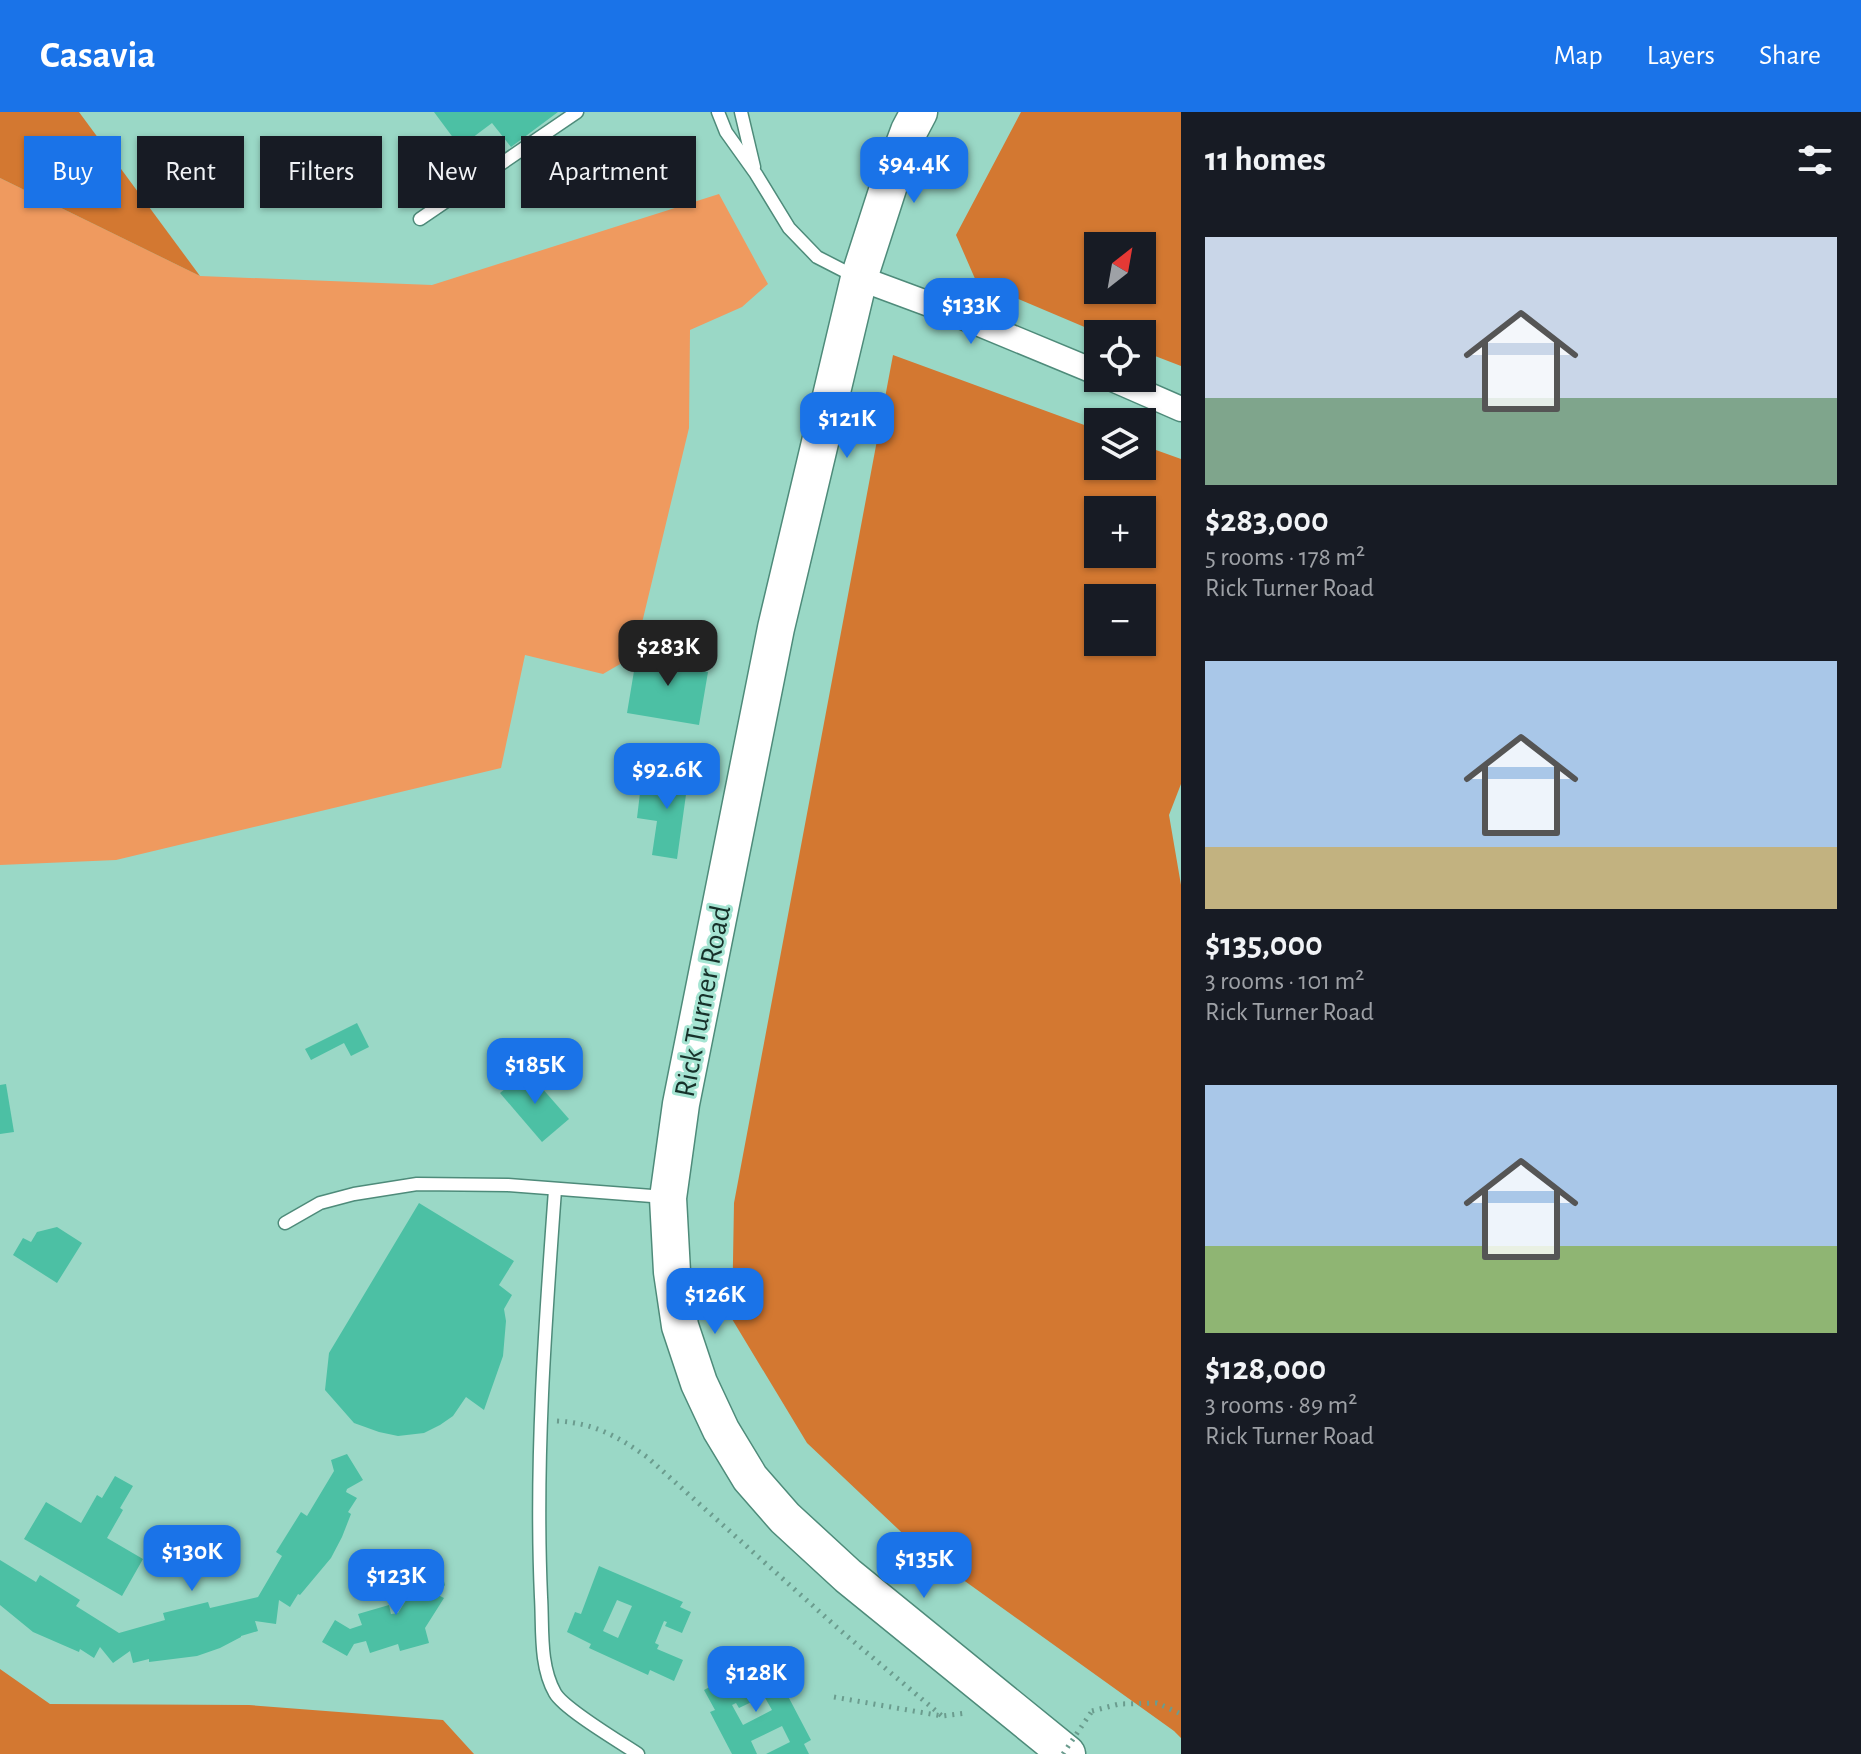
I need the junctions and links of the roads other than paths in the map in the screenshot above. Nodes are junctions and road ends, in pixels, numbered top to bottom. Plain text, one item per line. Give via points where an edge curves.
1 (577, 112) edge
2 (718, 112) edge
3 (741, 112) edge
4 (919, 112) edge
5 (756, 174) junction
6 (420, 219) dead end
7 (859, 278) junction
8 (1084, 367) edge
9 (1142, 392) edge
10 (1181, 409) edge
11 (555, 1190) junction
12 (668, 1198) junction
13 (285, 1223) dead end
14 (638, 1754) edge
15 (1065, 1754) edge

1 - 6 lane
2 - 5 lane
3 - 5 lane
4 - 7 main road, Rick Turner Road
5 - 7 lane via 789,228 817,257
7 - 8 street
7 - 12 main road, Rick Turner Road via 776,628 681,1104
9 - 10 street
11 - 12 lane
11 - 13 lane via 417,1184 320,1203
11 - 14 lane via 540,1420 546,1673 556,1696
12 - 15 main road, Rick Turner Road via 680,1326 699,1383 750,1478 848,1576

